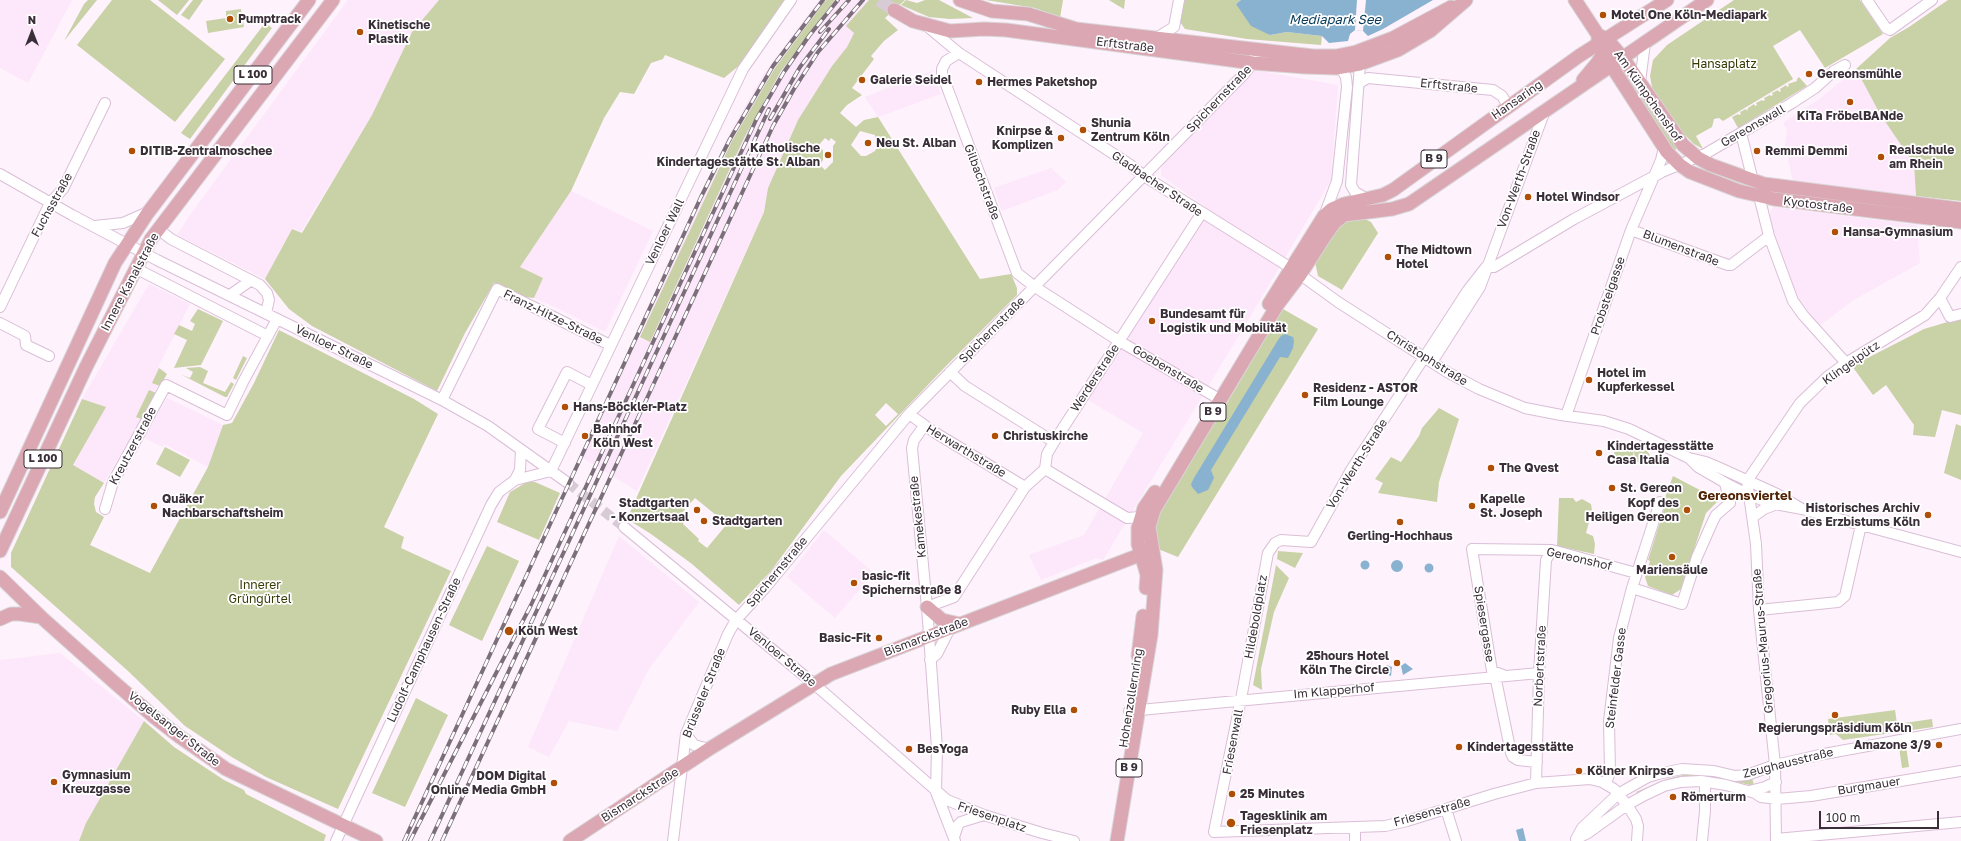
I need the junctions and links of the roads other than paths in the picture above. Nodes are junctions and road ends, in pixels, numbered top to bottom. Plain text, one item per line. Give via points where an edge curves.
1 (333, 0) edge
2 (791, 0) edge
3 (960, 0) edge
4 (1179, 0) edge
5 (1466, 0) edge
6 (1575, 0) edge
7 (1667, 0) edge
8 (1707, 0) edge
9 (1867, 0) edge
10 (1932, 0) edge
11 (307, 3) edge
12 (894, 10) tunnel mouth
13 (928, 26) junction
14 (1174, 27) junction
15 (1156, 38) junction
16 (303, 41) junction
17 (1192, 42) junction
18 (1605, 42) junction
19 (1645, 43) junction
20 (959, 53) junction
21 (1255, 57) junction
22 (1358, 58) junction
23 (1623, 58) junction
24 (1845, 65) dead end
25 (1612, 66) junction
26 (1336, 68) junction
27 (1640, 82) junction
28 (1359, 84) junction
29 (1566, 97) junction
30 (105, 103) dead end
31 (1508, 106) junction
32 (1544, 113) junction
33 (1741, 133) junction
34 (1664, 147) junction
35 (1698, 158) junction
36 (1680, 165) junction
37 (0, 174) edge
38 (1144, 176) junction
39 (1653, 177) junction
40 (1753, 181) junction
41 (1759, 196) junction
42 (50, 203) junction
43 (1368, 205) junction
44 (1961, 209) edge
45 (149, 211) junction
46 (1201, 214) junction
47 (1324, 216) junction
48 (1961, 222) edge
49 (92, 226) junction
50 (158, 229) junction
51 (1631, 230) junction
52 (1769, 236) junction
53 (126, 244) junction
54 (144, 253) junction
55 (1486, 267) junction
56 (1961, 267) edge
57 (135, 268) junction
58 (1295, 272) junction
59 (250, 281) junction
60 (1034, 287) junction
61 (230, 295) junction
62 (1940, 298) junction
63 (0, 307) edge
64 (266, 313) junction
65 (1961, 314) edge
66 (277, 319) junction
67 (0, 323) edge
68 (268, 336) junction
69 (1119, 341) junction
70 (610, 345) junction
71 (49, 356) dead end
72 (1429, 360) junction
73 (1846, 364) junction
74 (950, 372) junction
75 (592, 385) junction
76 (1217, 398) junction
77 (442, 400) junction
78 (909, 414) junction
79 (1566, 416) junction
80 (924, 426) junction
81 (1054, 442) junction
82 (565, 443) junction
83 (521, 450) junction
84 (1689, 458) junction
85 (1045, 469) junction
86 (551, 471) junction
87 (515, 480) junction
88 (1747, 481) junction
89 (568, 483) tunnel mouth
90 (1725, 483) junction
91 (1024, 487) junction
92 (1749, 495) junction
93 (1660, 502) dead end
94 (1777, 504) junction
95 (105, 509) dead end
96 (1802, 509) junction
97 (0, 512) edge
98 (1140, 517) junction
99 (1753, 517) junction
100 (1861, 526) junction
101 (624, 527) tunnel mouth
102 (1281, 540) joint
103 (1472, 549) joint
104 (1146, 550) junction
105 (1552, 550) junction
106 (0, 551) edge
107 (1961, 552) edge
108 (1146, 568) junction
109 (1104, 569) junction
110 (1636, 573) junction
111 (0, 577) edge
112 (1632, 588) junction
113 (927, 607) junction
114 (1759, 610) junction
115 (41, 617) junction
116 (0, 619) edge
117 (736, 620) junction
118 (955, 626) junction
119 (929, 636) junction
120 (930, 660) junction
121 (1539, 673) junction
122 (1502, 675) junction
123 (814, 683) junction
124 (1241, 700) junction
125 (1134, 710) junction
126 (1961, 729) edge
127 (686, 734) junction
128 (709, 749) junction
129 (1537, 762) junction
130 (1775, 765) junction
131 (681, 768) junction
132 (1961, 771) edge
133 (1705, 782) junction
134 (1776, 782) junction
135 (1536, 783) junction
136 (1606, 783) junction
137 (1749, 791) junction
138 (936, 792) junction
139 (1618, 794) junction
140 (1776, 800) junction
141 (1627, 805) junction
142 (1446, 809) junction
143 (984, 815) junction
144 (1961, 822) edge
145 (343, 826) junction
146 (1355, 828) junction
147 (1214, 832) joint
148 (955, 839) edge
149 (1574, 840) edge
150 (1776, 840) edge
151 (336, 841) edge
152 (376, 841) edge
153 (570, 841) edge
154 (672, 841) edge
155 (1074, 841) edge
156 (1108, 841) edge
157 (1117, 841) edge
158 (1355, 841) edge
159 (1456, 841) edge
160 (1637, 841) edge
161 (1702, 841) edge

1 - 16 main road, Innere Kanalstraße / L 100
2 - 70 street, Venloer Wall via 743,69
3 - 15 main road, Erftstraße via 992,10 1028,14 1076,29
4 - 14 street
5 - 22 main road
6 - 18 main road, Am Kümpchenshof
7 - 18 main road, Hansaring / B 9
8 - 19 main road, B 9
9 - 10 street via 1890,30
11 - 16 main road via 298,32
11 - 45 main road, Innere Kanalstraße / L 100
12 - 13 main road, Erftstraße
13 - 20 street, Gladbacher Straße
13 - 21 main road, Erftstraße via 950,31 1006,30
14 - 15 street
14 - 17 street
15 - 17 main road, Erftstraße
16 - 50 main road, Innere Kanalstraße / L 100
17 - 21 main road, Erftstraße
18 - 23 main road, Am Kümpchenshof
18 - 25 main road, Am Kümpchenshof
18 - 29 main road, B 9 via 1592,71
18 - 31 main road, Hansaring / B 9
19 - 23 main road, B 9
19 - 27 street
20 - 38 street, Gladbacher Straße
20 - 60 street, Gilbachstraße via 946,61 942,74 1017,273
21 - 22 main road, Erftstraße
21 - 26 main road, Erftstraße via 1305,67
21 - 38 street, Spichernstraße
22 - 26 main road, Erftstraße
22 - 28 street
23 - 25 main road, B 9
23 - 27 main road, Am Kümpchenshof
24 - 33 street, Gereonswall via 1815,88
25 - 29 main road, B 9
25 - 34 main road, Am Kümpchenshof
26 - 47 street via 1342,70 1347,87 1337,181
27 - 35 main road, Am Kümpchenshof via 1673,132
28 - 31 street, Erftstraße via 1368,78 1493,90 1502,96
28 - 43 street via 1351,185
29 - 32 main road, B 9
30 - 42 street, Fuchsstraße via 63,189
31 - 43 main road, Hansaring / B 9 via 1393,190
32 - 43 main road, B 9 via 1409,204 1397,208
32 - 55 street, Von-Werth-Straße
33 - 35 street, Gereonswall
33 - 40 street
34 - 36 main road, Am Kümpchenshof
34 - 39 street
35 - 36 street, Gereonswall
35 - 40 main road, Kyotostraße
36 - 39 street, Gereonswall
36 - 41 main road, Kyotostraße via 1721,185
37 - 42 street, Venloer Straße
38 - 46 street, Gladbacher Straße
38 - 60 street, Spichernstraße
39 - 51 street, Probsteigasse
39 - 55 street, Gereonswall via 1574,219 1494,267
40 - 44 main road, Kyotostraße
41 - 48 main road, Kyotostraße
41 - 52 street
42 - 49 street, Venloer Straße
42 - 63 street, Fuchsstraße
43 - 47 main road, B 9 via 1344,204
43 - 58 main road, B 9 via 1338,220
45 - 49 street via 123,223
45 - 53 main road, Innere Kanalstraße / L 100
46 - 58 street, Gladbacher Straße
46 - 69 street, Werderstraße
47 - 58 main road, B 9
49 - 53 street, Venloer Straße
50 - 54 main road, Innere Kanalstraße / L 100
50 - 59 street via 171,239
51 - 52 street, Blumenstraße via 1728,265
51 - 79 street, Probsteigasse
52 - 73 street via 1793,301
53 - 54 street, Venloer Straße
53 - 97 main road, Innere Kanalstraße / L 100
54 - 57 main road, Innere Kanalstraße / L 100
54 - 61 street, Venloer Straße
55 - 72 street, Von-Werth-Straße via 1468,290
56 - 62 street, Klingelpütz
57 - 68 street
57 - 106 main road, Innere Kanalstraße / L 100
58 - 72 street, Christophstraße
58 - 76 main road, B 9 via 1278,304
59 - 61 street
59 - 64 street via 267,293 269,300
60 - 69 street, Goebenstraße
60 - 74 street, Spichernstraße
61 - 64 street, Venloer Straße
62 - 65 street via 1950,316
62 - 73 street, Klingelpütz via 1925,315
64 - 66 street, Venloer Straße
66 - 68 street
66 - 77 street, Venloer Straße
67 - 71 street via 25,336 26,345
68 - 95 street, Kreutzerstraße via 227,415 166,385 112,482
69 - 76 street, Goebenstraße
69 - 81 street, Werderstraße
70 - 75 street, Venloer Wall
70 - 77 street, Franz-Hitze-Straße via 497,289
72 - 79 street, Christophstraße via 1452,375 1501,399 1525,408
72 - 102 street, Von-Werth-Straße via 1351,470 1311,542
73 - 88 street, Klingelpütz via 1827,377 1800,403
74 - 78 street, Spichernstraße
74 - 81 street via 965,386
75 - 82 street, Venloer Wall
75 - 82 street via 567,372 538,430
76 - 98 main road, B 9
76 - 104 main road, B 9 via 1154,510
77 - 83 street, Venloer Straße via 488,426
78 - 80 street, Herwarthstraße
78 - 117 street, Spichernstraße
79 - 84 street, Christophstraße via 1604,421 1628,429
80 - 91 street, Herwarthstraße
80 - 113 street, Kamekestraße via 914,440 912,448
81 - 85 street, Werderstraße via 1047,454
82 - 86 street, Venloer Wall
83 - 86 street, Venloer Straße
83 - 87 street via 520,470
84 - 88 street via 1706,462
84 - 90 street via 1698,467
85 - 91 street
85 - 98 street via 1127,518
86 - 87 street, Ludolf-Camphausen-Straße
86 - 89 street, Venloer Straße
87 - 145 street, Ludolf-Camphausen-Straße via 499,492 491,505
88 - 92 street, Gregorius-Maurus-Straße
88 - 96 street via 1778,494
90 - 92 street
90 - 112 street via 1730,503 1712,522 1697,557 1682,604
91 - 113 street via 954,597
92 - 94 street
92 - 99 street, Gregorius-Maurus-Straße
93 - 110 street, Steinfelder Gasse
94 - 96 street
94 - 99 street
96 - 100 street
98 - 104 main road, B 9 via 1138,528
99 - 114 street, Gregorius-Maurus-Straße
100 - 107 street
100 - 114 street via 1845,596 1842,599 1838,602
101 - 117 street, Venloer Straße
102 - 124 street, Hildeboldplatz via 1275,543 1268,553
103 - 105 street, Gereonshof
103 - 122 street, Spiesergasse via 1492,671
104 - 108 main road, Hohenzollernring / B 9
104 - 109 main road, Bismarckstraße
104 - 125 main road, Hohenzollernring / B 9 via 1156,570 1150,635
105 - 110 street, Gereonshof
105 - 121 street, Norbertstraße via 1546,560
108 - 109 main road via 1124,565
108 - 125 main road, Hohenzollernring / B 9
109 - 118 main road, Bismarckstraße
110 - 112 street, Steinfelder Gasse
111 - 115 main road, Vogelsanger Straße
112 - 136 street, Steinfelder Gasse via 1619,638 1609,721 1610,772
113 - 118 main road via 942,620
113 - 119 street, Kamekestraße
114 - 130 street, Gregorius-Maurus-Straße
115 - 116 main road via 11,614
115 - 145 main road, Vogelsanger Straße via 153,716 226,769
117 - 123 street, Venloer Straße
117 - 127 street, Brüsseler Straße
118 - 119 main road, Bismarckstraße
118 - 120 street via 937,654
119 - 120 street, Kamekestraße
119 - 123 main road, Bismarckstraße
120 - 138 street, Kamekestraße via 937,748
121 - 122 street, Im Klapperhof
121 - 129 street, Norbertstraße
122 - 124 street, Im Klapperhof
122 - 129 street, Spiesergasse via 1496,680 1511,753 1518,760
123 - 128 main road, Bismarckstraße
123 - 138 street, Venloer Straße
124 - 125 street, Im Klapperhof
124 - 147 street, Friesenwall
125 - 156 main road, Hohenzollernring / B 9
125 - 157 main road, Hohenzollernring / B 9
126 - 130 street, Zeughausstraße via 1851,748
127 - 128 street via 694,745
127 - 131 street, Brüsseler Straße
128 - 131 main road, Bismarckstraße
129 - 135 street, Norbertstraße
130 - 134 street, Gregorius-Maurus-Straße
130 - 139 street, Zeughausstraße via 1740,776 1705,770 1669,771 1648,777
131 - 153 main road, Bismarckstraße
131 - 154 street, Brüsseler Straße
132 - 140 street, Burgmauer
133 - 137 street, Zeughausstraße
133 - 141 street, Zeughausstraße via 1681,782 1664,786
133 - 161 street
134 - 137 street
134 - 140 street, Gregorius-Maurus-Straße
135 - 136 street, Friesenstraße via 1590,779
135 - 142 street, Friesenstraße
136 - 139 street
137 - 140 street, Zeughausstraße
138 - 143 street, Friesenplatz via 954,804
138 - 148 street
139 - 141 street
139 - 149 street, Zeughausstraße via 1582,828
140 - 150 street, Gregorius-Maurus-Straße
141 - 149 street, Zeughausstraße
141 - 160 street via 1638,826
142 - 146 street, Friesenstraße via 1384,826
142 - 159 street
143 - 148 street via 961,822
143 - 155 street, Friesenplatz via 1042,834
144 - 150 street
145 - 151 street, Ludolf-Camphausen-Straße
145 - 152 main road, Vogelsanger Straße
146 - 147 street, Friesenstraße
146 - 158 street

